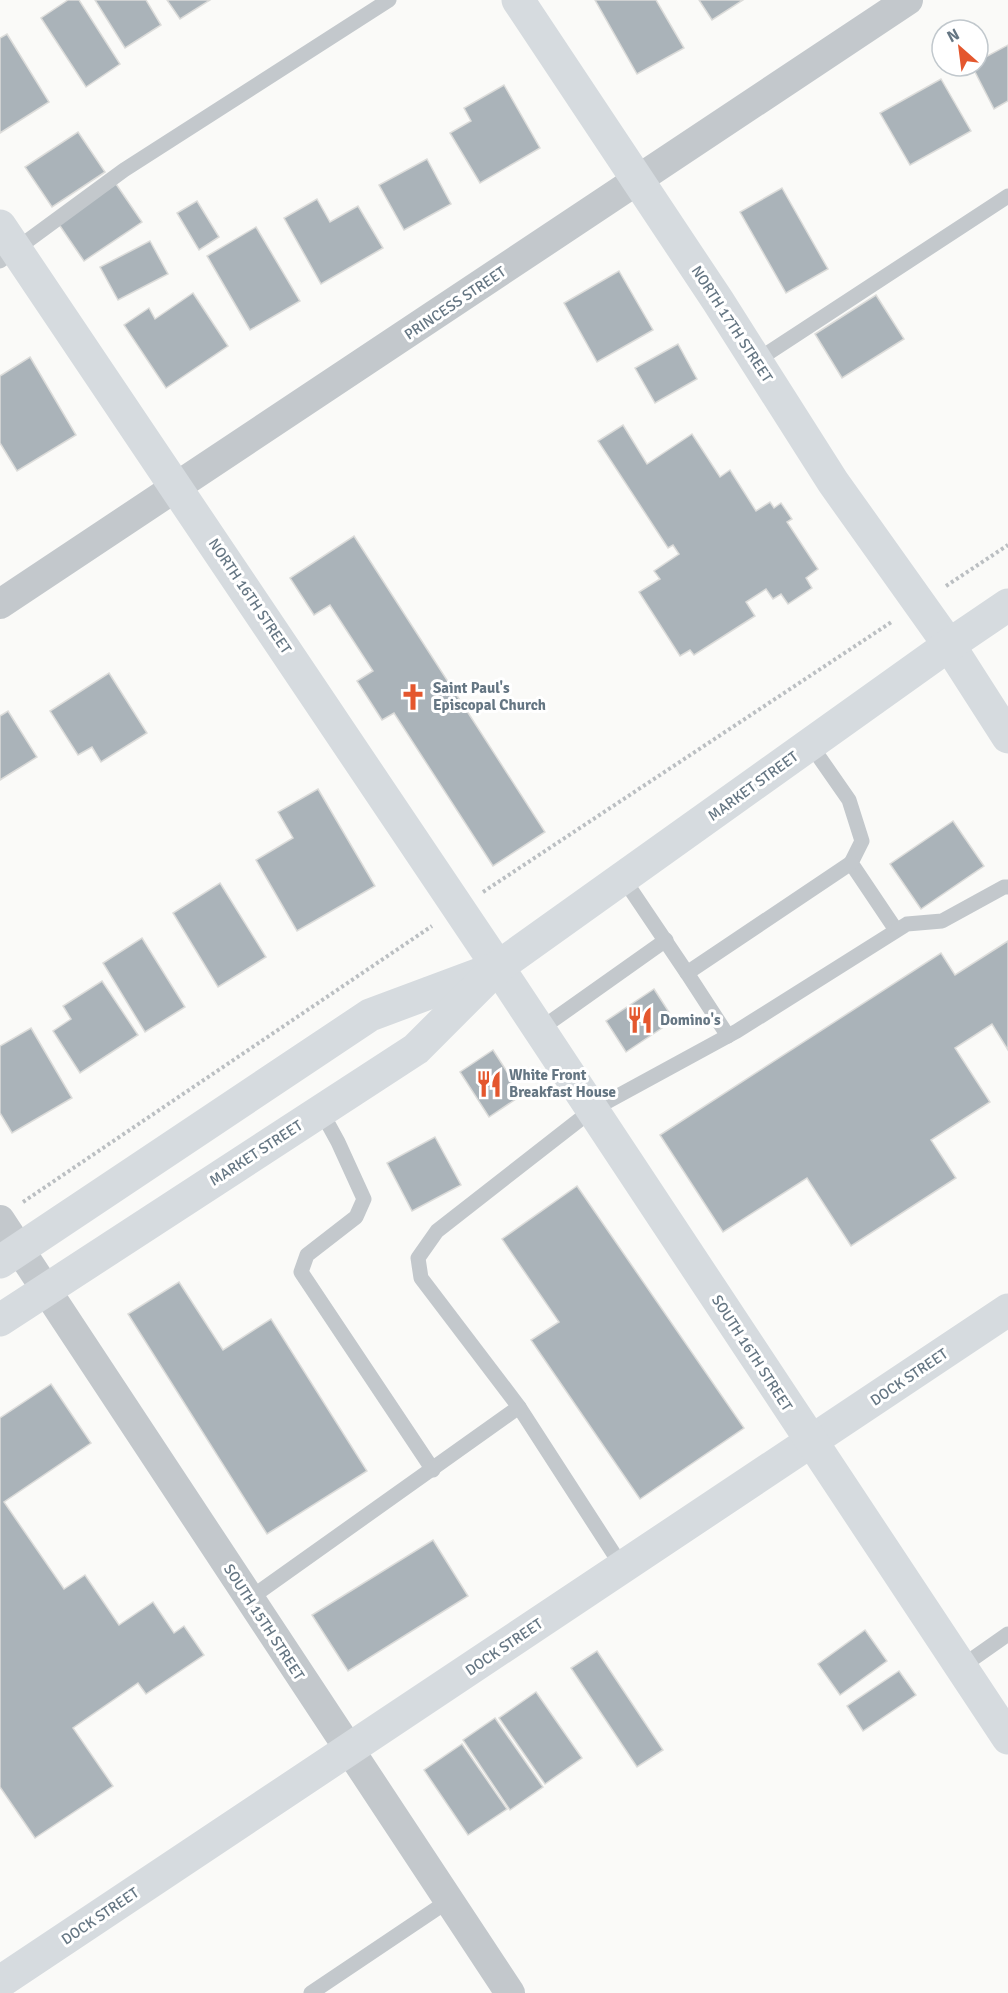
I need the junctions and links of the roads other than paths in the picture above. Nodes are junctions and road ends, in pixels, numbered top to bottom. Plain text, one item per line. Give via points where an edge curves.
1 (389, 0) edge
2 (518, 0) edge
3 (908, 0) edge
4 (637, 182) junction
5 (1008, 196) edge
6 (5, 246) edge
7 (756, 361) junction
8 (177, 487) junction
9 (0, 604) edge
10 (1008, 605) edge
11 (949, 645) junction
12 (1008, 737) edge
13 (810, 744) junction
14 (851, 863) junction
15 (623, 878) junction
16 (1008, 887) edge
17 (896, 930) junction
18 (666, 940) junction
19 (498, 967) junction
20 (687, 973) junction
21 (539, 1030) junction
22 (728, 1036) junction
23 (592, 1110) junction
24 (321, 1111) junction
25 (10, 1212) edge
26 (10, 1256) edge
27 (45, 1290) junction
28 (1008, 1310) edge
29 (0, 1320) edge
30 (519, 1407) junction
31 (811, 1442) junction
32 (433, 1470) junction
33 (623, 1568) junction
34 (249, 1599) junction
35 (1008, 1634) edge
36 (960, 1667) junction
37 (1008, 1738) edge
38 (349, 1750) junction
39 (448, 1900) junction
40 (0, 1982) edge
41 (311, 1993) edge
42 (510, 1993) edge

1 - 6 lane
2 - 4 street, NORTH 17TH STREET
3 - 4 street, PRINCESS STREET
4 - 7 street, NORTH 17TH STREET
4 - 8 street, PRINCESS STREET
5 - 7 lane
6 - 8 street, NORTH 16TH STREET
7 - 11 street, NORTH 17TH STREET via 833,482
8 - 9 street, PRINCESS STREET
8 - 19 street, NORTH 16TH STREET
10 - 11 street, MARKET STREET
11 - 12 street, NORTH 17TH STREET
11 - 13 street, MARKET STREET
13 - 14 lane via 849,800 862,841
13 - 15 street, MARKET STREET
14 - 17 lane
14 - 20 lane
15 - 18 lane
15 - 19 street, MARKET STREET
16 - 17 lane via 942,921 907,924
17 - 22 lane
18 - 20 lane
18 - 21 lane
19 - 21 street, SOUTH 16TH STREET
19 - 24 street, MARKET STREET via 416,1049
19 - 26 street, MARKET STREET via 370,1015
20 - 22 lane
21 - 23 street, SOUTH 16TH STREET
22 - 23 lane
23 - 30 lane via 437,1231 418,1258 421,1278
23 - 31 street, SOUTH 16TH STREET
24 - 27 street, MARKET STREET
24 - 32 lane via 364,1199 356,1216 307,1254 301,1272
25 - 26 street, SOUTH 15TH STREET
26 - 27 street, SOUTH 15TH STREET
27 - 29 street, MARKET STREET
27 - 34 street, SOUTH 15TH STREET
28 - 31 street, DOCK STREET
30 - 32 lane
30 - 33 lane
31 - 33 street, DOCK STREET
31 - 36 street, SOUTH 16TH STREET
32 - 34 lane
33 - 38 street, DOCK STREET
34 - 38 street, SOUTH 15TH STREET
35 - 36 lane
36 - 37 street, SOUTH 16TH STREET
38 - 39 street, SOUTH 15TH STREET
38 - 40 street, DOCK STREET
39 - 41 lane
39 - 42 street, SOUTH 15TH STREET

